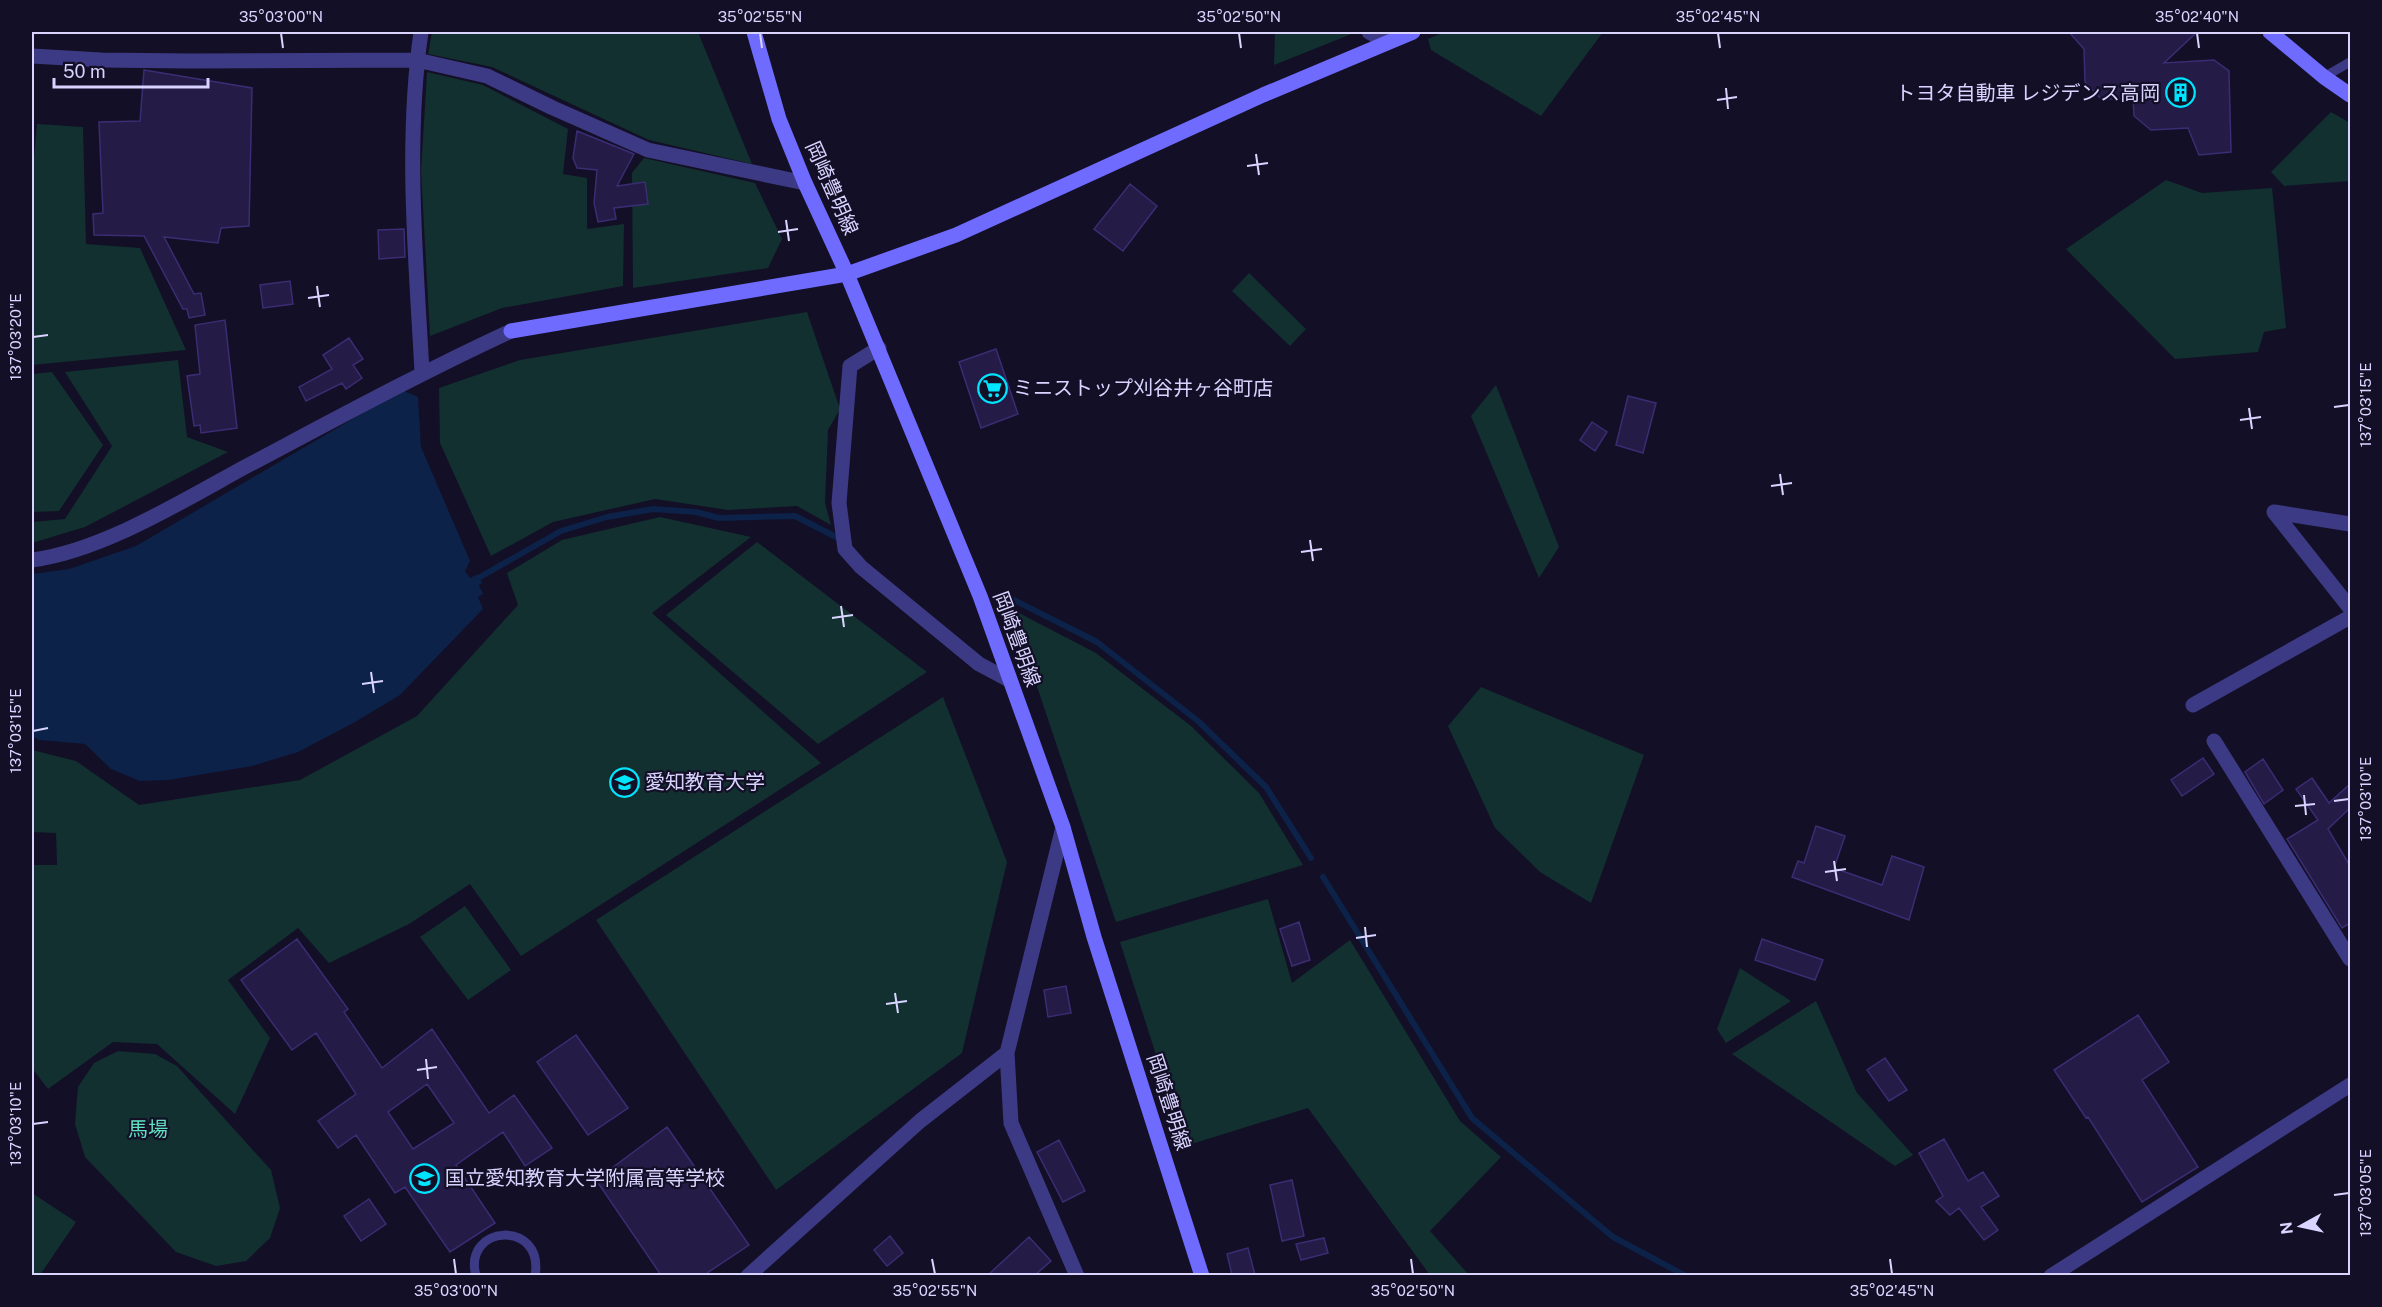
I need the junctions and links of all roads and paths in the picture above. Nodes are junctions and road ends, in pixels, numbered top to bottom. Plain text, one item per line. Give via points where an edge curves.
1 (422, 32) edge
2 (754, 32) edge
3 (1369, 32) edge
4 (1413, 32) edge
5 (2270, 32) edge
6 (1387, 42) junction
7 (32, 56) edge
8 (417, 60) junction
9 (2350, 62) edge
10 (2324, 77) junction
11 (2350, 95) edge
12 (805, 183) junction
13 (848, 274) junction
14 (511, 331) joint
15 (879, 348) junction
16 (422, 372) junction
17 (2350, 524) edge
18 (32, 560) edge
19 (2350, 608) edge
20 (2350, 617) edge
21 (1009, 680) junction
22 (2193, 705) dead end
23 (2214, 741) dead end
24 (1063, 827) junction
25 (2350, 959) edge
26 (1007, 1053) junction
27 (2350, 1085) edge
28 (476, 1275) edge
29 (535, 1275) edge
30 (748, 1275) edge
31 (1077, 1275) edge
32 (1202, 1275) edge
33 (2051, 1275) edge

1 - 8 street
2 - 12 main road, 岡崎豊明線 via 779,119
3 - 6 street
4 - 6 main road
5 - 10 main road
6 - 13 main road via 956,235
7 - 8 street via 190,62
8 - 12 street via 487,76 648,150
8 - 16 street via 412,168
9 - 10 lane
10 - 11 main road
12 - 13 main road, 岡崎豊明線
13 - 14 main road
13 - 15 main road, 岡崎豊明線
14 - 16 street
15 - 21 main road, 岡崎豊明線 via 980,596
15 - 21 street via 850,366 839,503 845,549 861,567 979,664
16 - 18 street via 173,506 104,539
17 - 19 street via 2274,512
20 - 22 street
21 - 24 main road, 岡崎豊明線
23 - 25 street
24 - 26 street
24 - 32 main road, 岡崎豊明線
26 - 30 street via 920,1121
26 - 31 street via 1011,1123
27 - 33 street
28 - 29 lane via 479,1247 506,1234 531,1247

